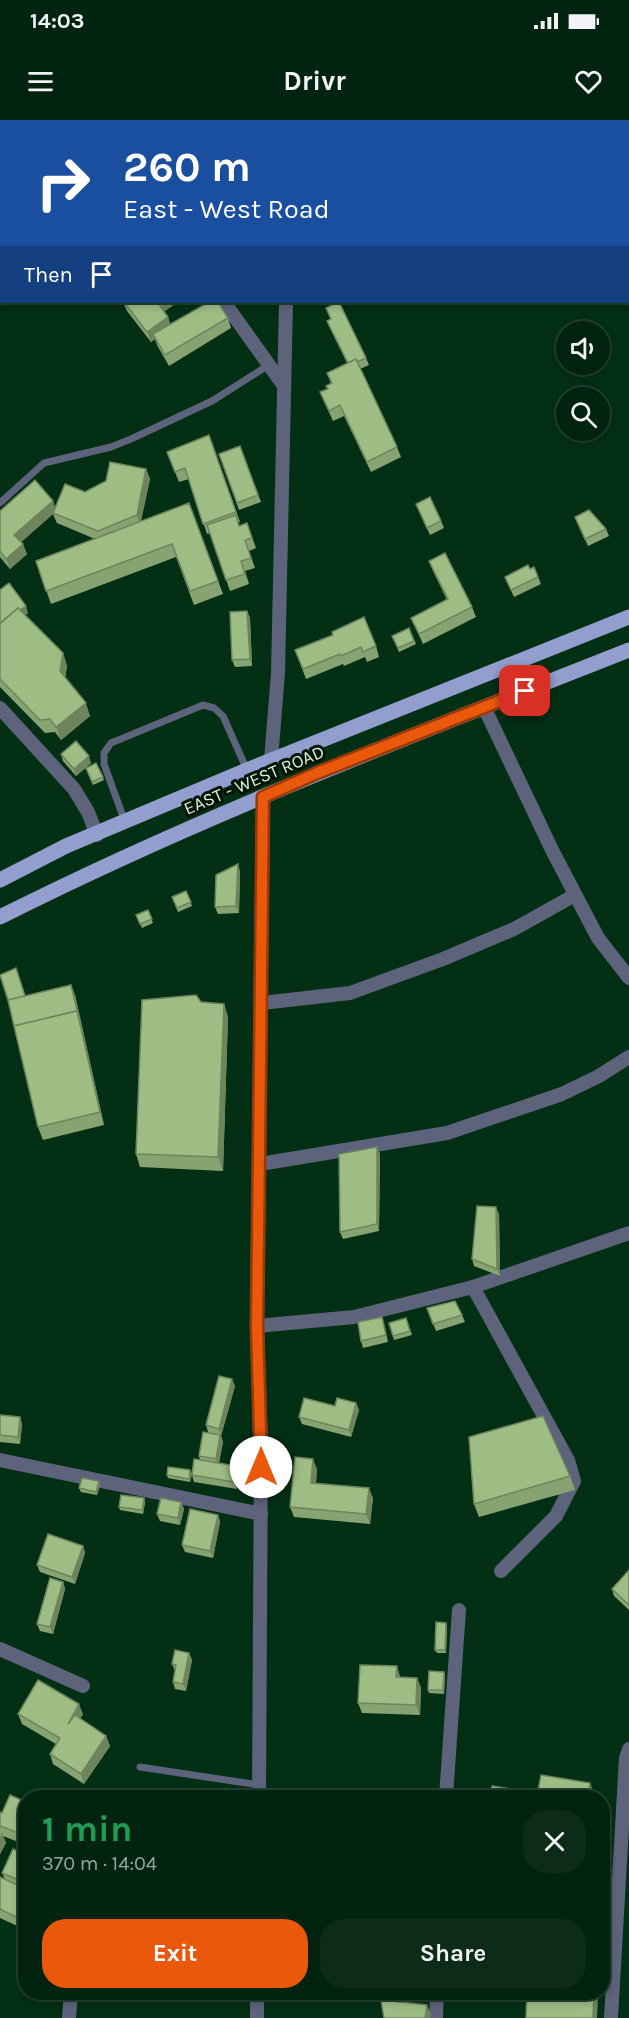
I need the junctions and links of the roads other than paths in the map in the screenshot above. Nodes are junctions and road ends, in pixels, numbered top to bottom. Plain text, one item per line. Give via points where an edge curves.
1 (225, 303) edge
2 (286, 303) edge
3 (269, 365) junction
4 (284, 386) junction
5 (0, 503) edge
6 (629, 616) edge
7 (629, 650) edge
8 (0, 708) edge
9 (484, 708) junction
10 (272, 760) junction
11 (248, 770) junction
12 (263, 797) junction
13 (125, 822) junction
14 (97, 835) junction
15 (0, 880) edge
16 (575, 895) junction
17 (0, 917) edge
18 (629, 978) edge
19 (262, 1003) junction
20 (629, 1057) edge
21 (260, 1164) junction
22 (629, 1233) edge
23 (473, 1287) junction
24 (257, 1326) junction
25 (0, 1460) edge
26 (261, 1514) junction
27 (501, 1571) dead end
28 (459, 1610) dead end
29 (0, 1649) edge
30 (83, 1686) dead end
31 (629, 1749) edge
32 (140, 1767) dead end
33 (254, 1790) edge
34 (259, 1790) edge
35 (446, 1790) edge
36 (616, 1927) edge
37 (70, 2000) edge
38 (257, 2000) edge
39 (437, 2000) edge
40 (69, 2018) edge
41 (256, 2018) edge
42 (436, 2018) edge
43 (611, 2018) edge

1 - 3 street
2 - 4 street
3 - 4 street
3 - 5 lane via 212,401 131,439 44,463
4 - 10 street via 278,673
6 - 10 main road, EAST - WEST ROAD
7 - 9 main road, EAST - WEST ROAD
8 - 14 street via 74,789
9 - 12 main road, EAST - WEST ROAD
9 - 16 street
10 - 11 main road, EAST - WEST ROAD
11 - 13 main road, EAST - WEST ROAD
11 - 13 lane via 223,716 203,705 111,743 104,753 104,764
12 - 17 main road, EAST - WEST ROAD via 87,873
12 - 19 street
13 - 14 main road, EAST - WEST ROAD
14 - 15 main road, EAST - WEST ROAD via 66,846
16 - 18 street via 598,938
16 - 19 street via 514,929 351,993
19 - 21 street
20 - 21 street via 562,1094 447,1133
21 - 24 street
22 - 23 street
23 - 24 street via 354,1317
23 - 27 street via 568,1460 574,1481 556,1516
24 - 26 street
25 - 26 street
26 - 34 street
28 - 35 street
29 - 30 street
31 - 36 street
32 - 33 lane
36 - 43 street
37 - 40 street
38 - 41 street
39 - 42 street

